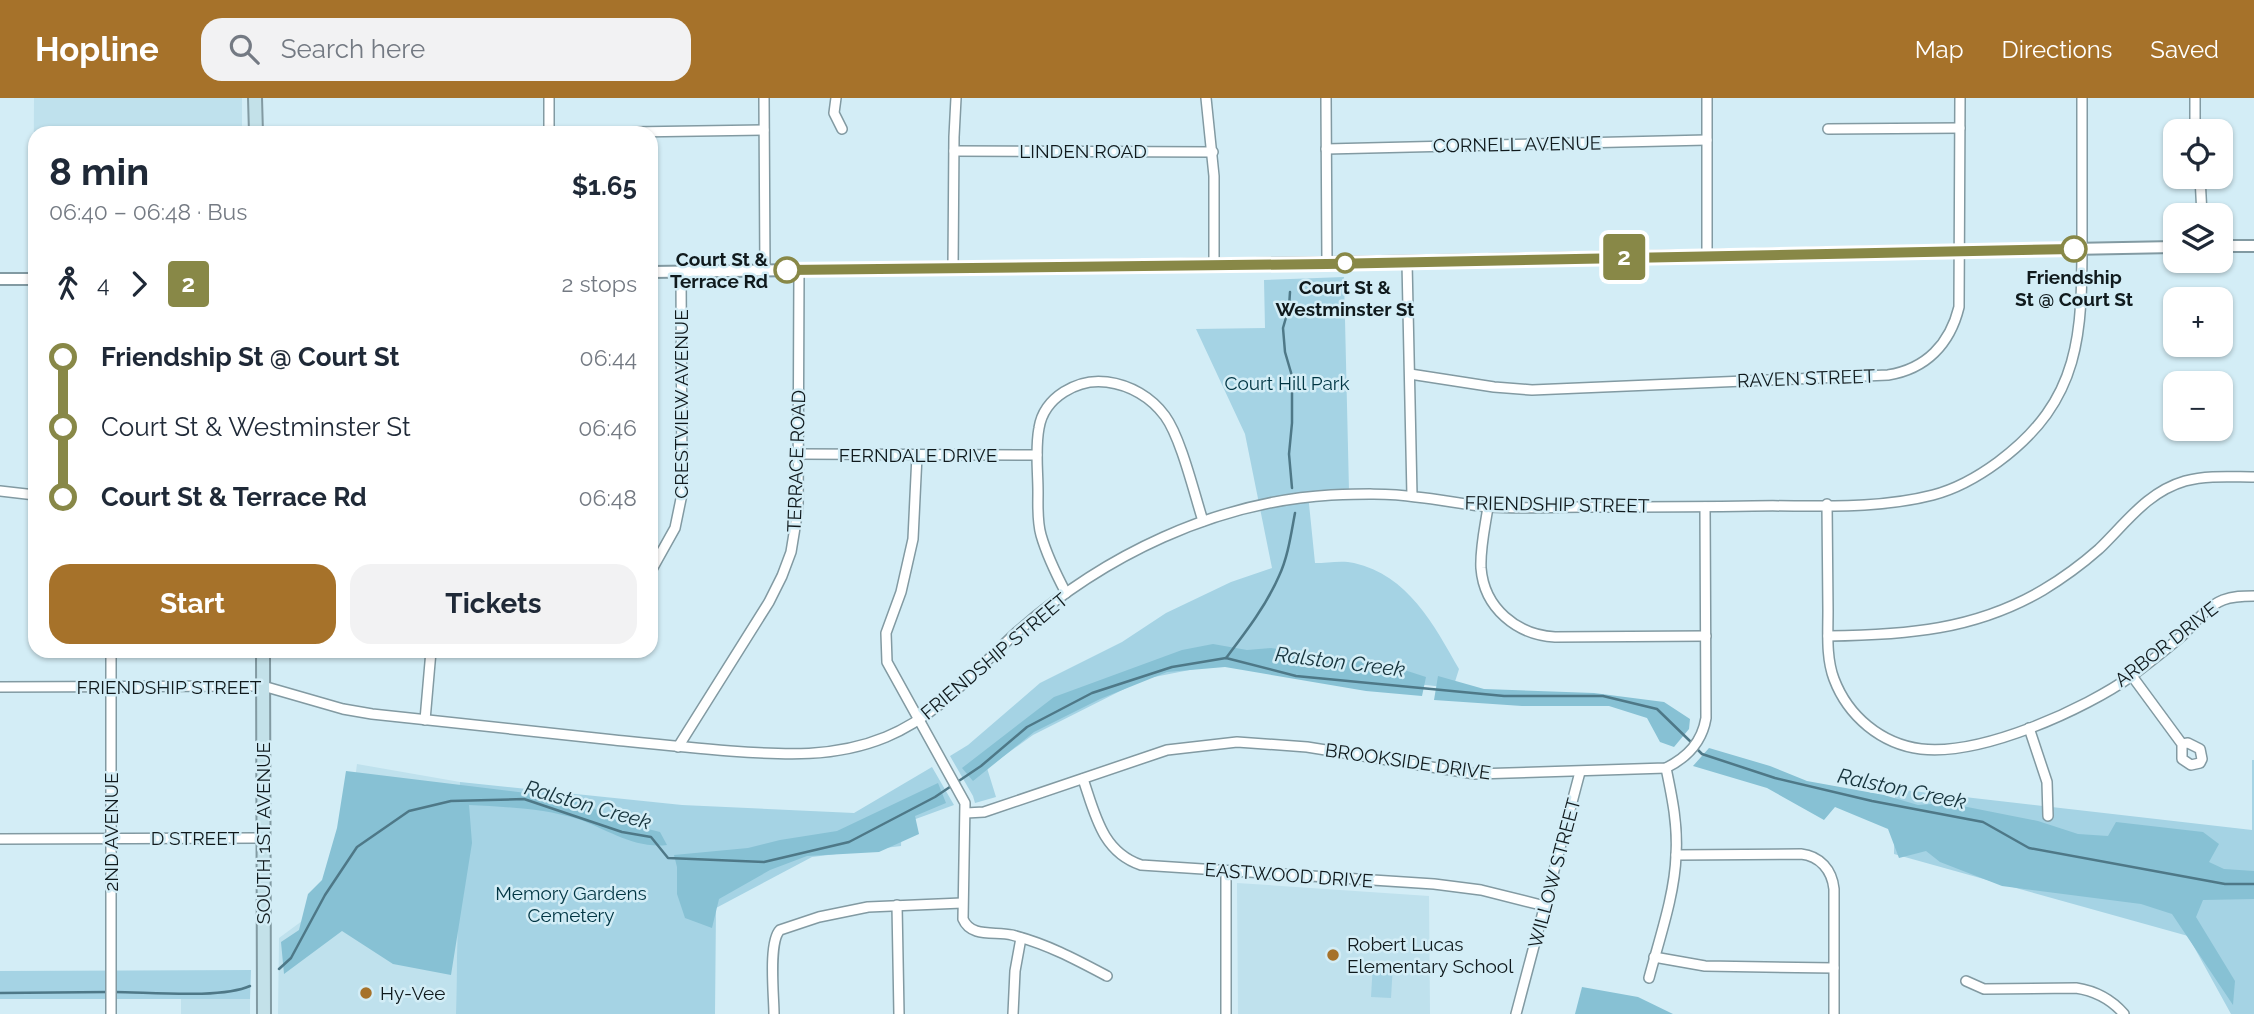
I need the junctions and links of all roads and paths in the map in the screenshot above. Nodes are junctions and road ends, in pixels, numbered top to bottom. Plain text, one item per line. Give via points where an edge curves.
1 (255, 98) edge
2 (549, 98) edge
3 (764, 98) edge
4 (836, 98) edge
5 (956, 98) edge
6 (1206, 98) edge
7 (1326, 98) edge
8 (1707, 98) edge
9 (1960, 98) edge
10 (2082, 98) edge
11 (2195, 98) edge
12 (2195, 119) edge
13 (256, 126) edge
14 (550, 126) edge
15 (1960, 128) junction
16 (842, 129) dead end
17 (1828, 129) dead end
18 (764, 130) junction
19 (658, 132) edge
20 (1707, 140) junction
21 (1326, 149) junction
22 (954, 151) junction
23 (1213, 152) junction
24 (2233, 246) edge
25 (2254, 246) edge
26 (2163, 247) edge
27 (2082, 249) junction
28 (1960, 251) junction
29 (1707, 255) junction
30 (1407, 262) junction
31 (1214, 264) junction
32 (1327, 264) junction
33 (953, 268) junction
34 (799, 270) junction
35 (765, 271) junction
36 (658, 272) edge
37 (681, 272) junction
38 (0, 279) edge
39 (28, 279) edge
40 (1410, 374) junction
41 (799, 454) junction
42 (917, 455) junction
43 (1037, 455) junction
44 (2254, 477) edge
45 (0, 491) edge
46 (28, 494) edge
47 (1412, 496) junction
48 (1827, 505) junction
49 (1488, 507) junction
50 (1706, 507) junction
51 (1203, 521) junction
52 (658, 552) edge
53 (661, 553) junction
54 (658, 558) edge
55 (1066, 593) junction
56 (2254, 596) edge
57 (1706, 636) junction
58 (1828, 636) junction
59 (111, 658) edge
60 (263, 658) edge
61 (430, 658) edge
62 (2132, 676) junction
63 (263, 686) junction
64 (0, 687) edge
65 (110, 687) junction
66 (425, 720) junction
67 (919, 720) junction
68 (2028, 728) junction
69 (2182, 744) dead end
70 (678, 747) junction
71 (1666, 768) junction
72 (1580, 772) junction
73 (1083, 779) junction
74 (966, 813) junction
75 (2048, 816) dead end
76 (111, 838) junction
77 (263, 838) junction
78 (0, 839) edge
79 (1676, 855) junction
80 (1226, 871) junction
81 (962, 903) junction
82 (897, 905) junction
83 (1545, 906) junction
84 (1021, 938) junction
85 (1654, 957) junction
86 (1834, 968) junction
87 (1107, 976) dead end
88 (1649, 978) dead end
89 (1966, 981) dead end
90 (111, 1014) edge
91 (264, 1014) edge
92 (774, 1014) edge
93 (899, 1014) edge
94 (1013, 1014) edge
95 (1226, 1014) edge
96 (1516, 1014) edge
97 (1834, 1014) edge
98 (2124, 1014) edge

1 - 13 main road
2 - 14 street
3 - 18 street
4 - 16 street via 834,113
5 - 22 street
6 - 23 street
7 - 21 street
8 - 20 street
9 - 15 street, RAVEN STREET
10 - 27 street, FRIENDSHIP STREET
11 - 12 street
15 - 17 street
15 - 28 street, RAVEN STREET
18 - 19 street
18 - 35 street
20 - 21 street, CORNELL AVENUE
20 - 29 street
21 - 32 street
22 - 23 street, LINDEN ROAD
22 - 33 street
23 - 31 street
24 - 25 street
26 - 27 street
27 - 28 street
27 - 48 street, FRIENDSHIP STREET via 2081,323 2072,364 2055,401 2024,440 1998,462 1944,491 1885,503
28 - 29 street
28 - 40 street, RAVEN STREET via 1960,301 1952,331 1931,357 1899,373 1532,390
29 - 30 street
30 - 32 street
30 - 40 street
31 - 32 street
31 - 33 street
33 - 34 street
34 - 35 street
34 - 41 street, TERRACE ROAD
35 - 37 street
36 - 37 street
37 - 53 street, CRESTVIEW AVENUE via 682,494 675,528
38 - 39 street
40 - 47 street
41 - 42 street, FERNDALE DRIVE
41 - 70 street, TERRACE ROAD via 798,509 782,576
42 - 43 street, FERNDALE DRIVE
42 - 67 street via 913,539 885,639 890,671
43 - 51 street via 1040,424 1055,398 1083,383 1123,384 1154,404 1169,424
43 - 55 street via 1040,533
44 - 58 street via 2197,479 2162,491 2141,505 2079,566 2042,591 1990,615 1914,633
45 - 46 street
47 - 49 street, FRIENDSHIP STREET
47 - 51 street, FRIENDSHIP STREET via 1307,497
48 - 50 street, FRIENDSHIP STREET
48 - 58 street, ARBOR DRIVE
49 - 50 street, FRIENDSHIP STREET
49 - 57 street via 1483,581 1494,604 1512,623 1555,637
50 - 57 street, BROOKSIDE DRIVE
51 - 55 street, FRIENDSHIP STREET via 1112,563
52 - 53 street
53 - 54 street, CRESTVIEW AVENUE
55 - 67 street, FRIENDSHIP STREET
56 - 62 street, ARBOR DRIVE via 2231,597 2214,605
57 - 71 street, BROOKSIDE DRIVE via 1706,718 1688,755
58 - 68 street, ARBOR DRIVE via 1830,665 1847,705 1867,727 1892,741 1939,750
59 - 65 street, 2ND AVENUE
60 - 63 main road, SOUTH 1ST AVENUE
61 - 66 street
62 - 68 street, ARBOR DRIVE
62 - 69 street
63 - 65 street, FRIENDSHIP STREET
63 - 66 street, FRIENDSHIP STREET via 343,709
63 - 77 main road, SOUTH 1ST AVENUE
64 - 65 street, FRIENDSHIP STREET
65 - 76 street, 2ND AVENUE
66 - 70 street, FRIENDSHIP STREET
67 - 70 street, FRIENDSHIP STREET via 890,736 822,754
67 - 74 street via 953,777
68 - 75 street via 2047,782
71 - 72 street, BROOKSIDE DRIVE
71 - 79 street via 1675,814
72 - 73 street, BROOKSIDE DRIVE via 1459,773 1307,747 1237,742 1167,750
72 - 83 street, WILLOW STREET
73 - 74 street, BROOKSIDE DRIVE via 984,812
73 - 80 street, EASTWOOD DRIVE via 1102,832 1123,857 1153,867
74 - 81 street
76 - 77 street, D STREET
76 - 78 street, D STREET
76 - 90 street, 2ND AVENUE
77 - 91 main road, SOUTH 1ST AVENUE
79 - 85 street
79 - 86 street via 1801,854 1820,861 1834,884
80 - 83 street, EASTWOOD DRIVE via 1434,884
80 - 95 street
81 - 82 street
81 - 84 street via 965,924 974,930
82 - 92 street via 845,911 776,933
82 - 93 street
83 - 96 street, WILLOW STREET
84 - 87 street via 1038,941
84 - 94 street
85 - 86 street via 1714,967
85 - 88 street
86 - 97 street
89 - 98 street via 1984,989 2089,990 2104,996

